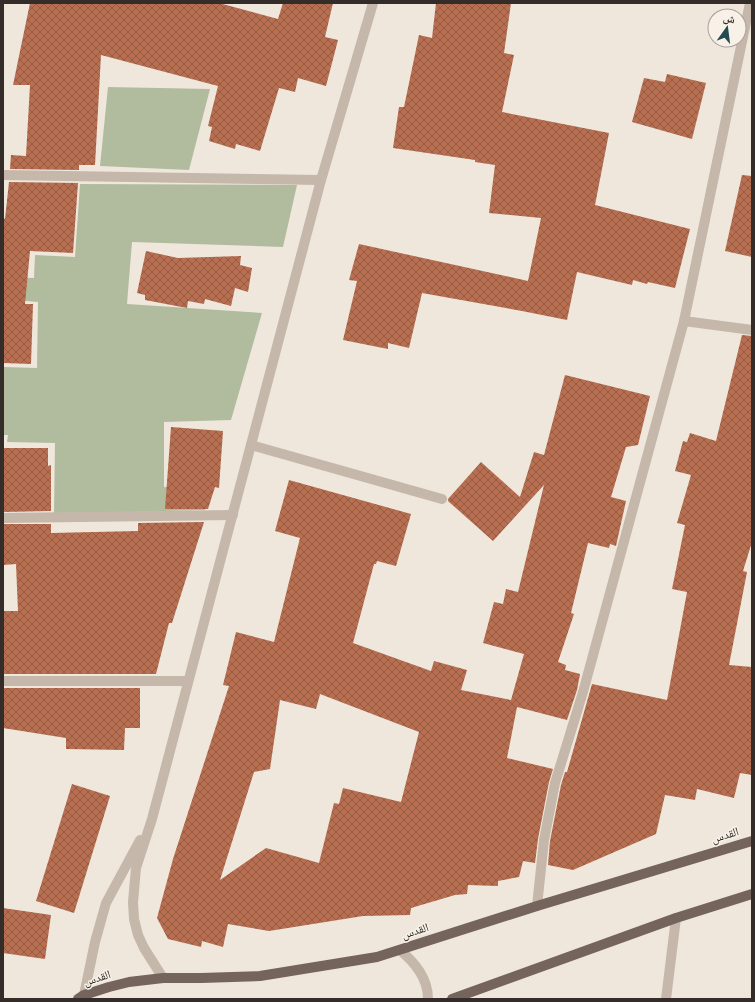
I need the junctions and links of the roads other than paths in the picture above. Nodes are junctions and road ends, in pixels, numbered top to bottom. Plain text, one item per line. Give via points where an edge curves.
1 (373, 3) edge
2 (750, 3) edge
3 (3, 175) edge
4 (321, 180) junction
5 (684, 322) junction
6 (752, 330) edge
7 (251, 445) junction
8 (442, 500) dead end
9 (232, 515) junction
10 (3, 518) edge
11 (3, 681) edge
12 (188, 681) junction
13 (152, 819) junction
14 (752, 841) edge
15 (752, 894) edge
16 (537, 906) junction
17 (676, 918) junction
18 (400, 950) junction
19 (163, 978) junction
20 (82, 998) edge
21 (428, 999) edge
22 (452, 999) edge
23 (666, 999) edge

1 - 4 street
2 - 5 street
3 - 4 street
4 - 7 street
5 - 6 street
5 - 16 street via 583,692 555,783 544,840
7 - 8 street
7 - 9 street
9 - 10 street
9 - 12 street
11 - 12 street
12 - 13 street
13 - 19 street via 136,868 134,919 144,948
13 - 20 street via 106,903
14 - 16 main road, القدس
15 - 17 main road
16 - 18 main road, القدس
17 - 22 main road
17 - 23 street
18 - 19 main road, القدس via 377,957 260,976
18 - 21 street via 420,970
19 - 20 main road, القدس via 129,982

